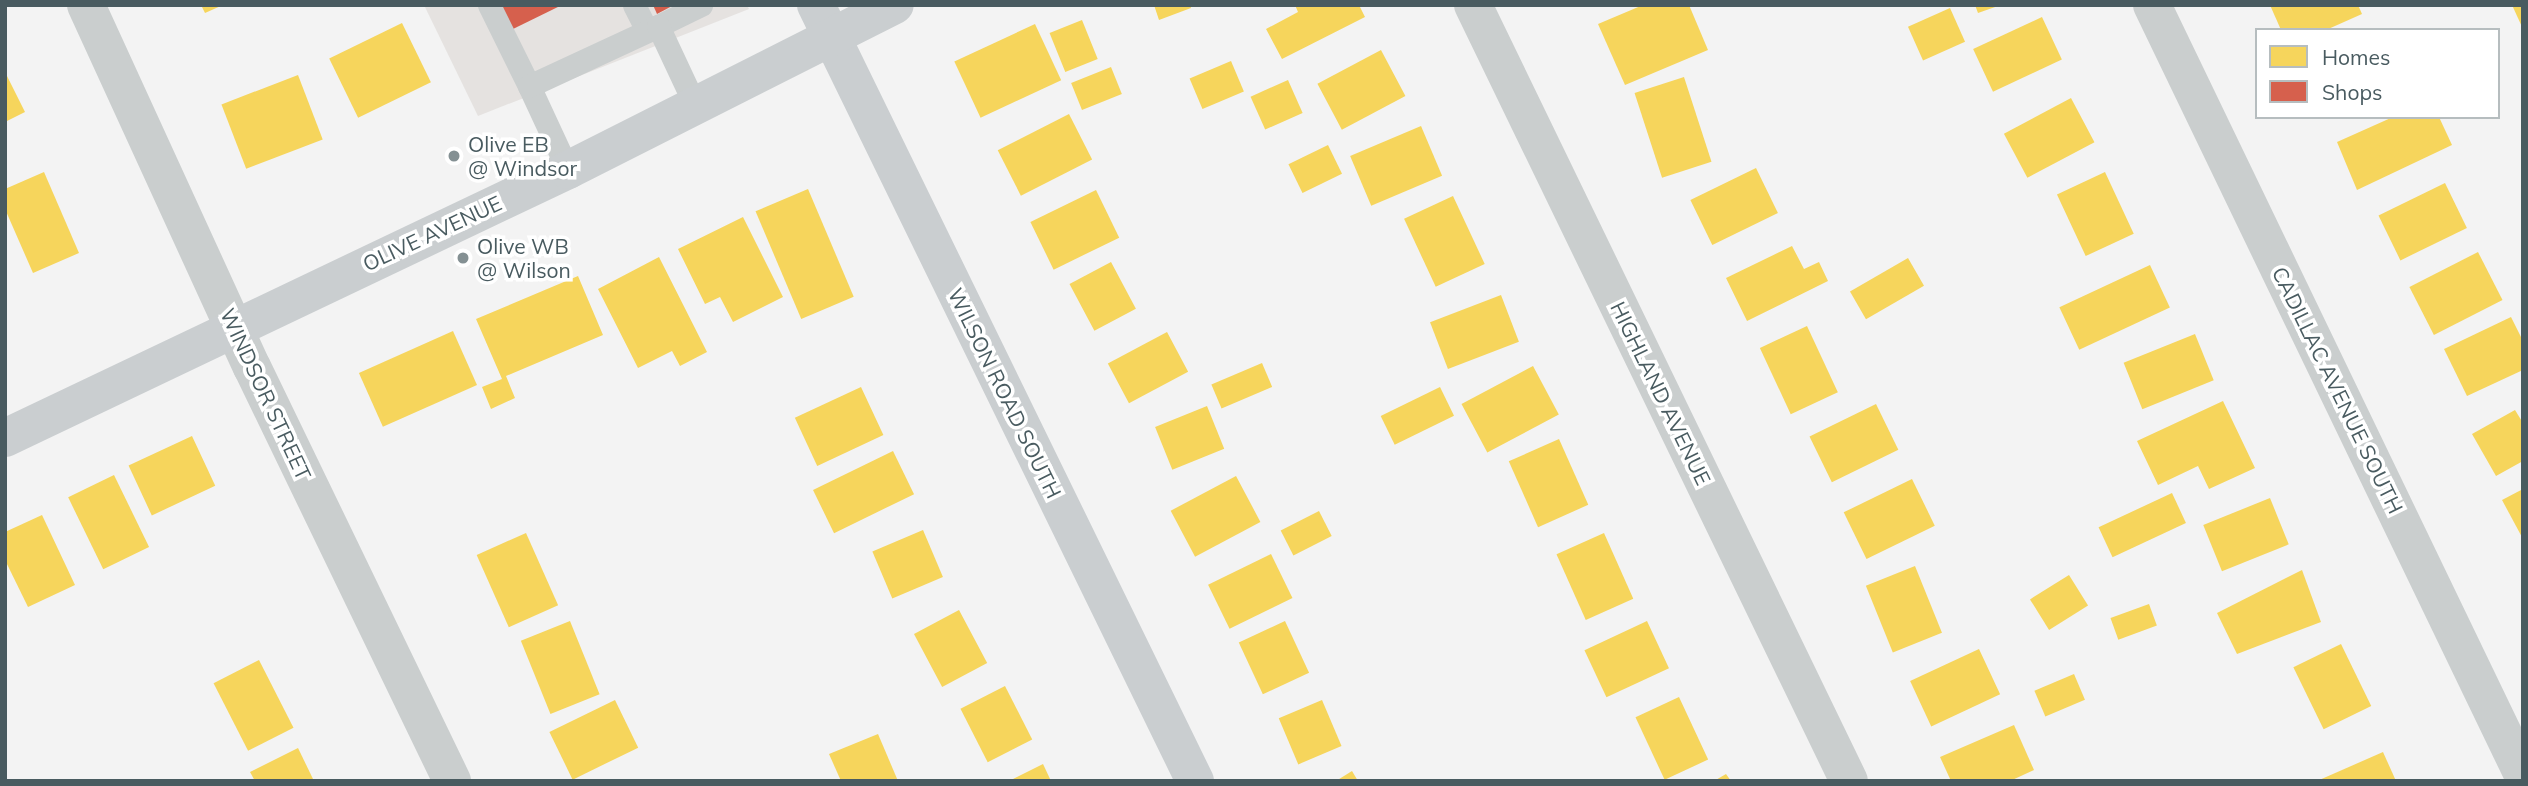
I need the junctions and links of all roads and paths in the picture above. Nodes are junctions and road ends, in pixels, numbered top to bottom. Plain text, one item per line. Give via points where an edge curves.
1 (86, 5) edge
2 (489, 5) edge
3 (634, 5) edge
4 (701, 5) edge
5 (895, 5) edge
6 (1473, 5) edge
7 (2152, 5) edge
8 (824, 20) edge
9 (652, 28) junction
10 (529, 86) junction
11 (696, 107) junction
12 (568, 170) junction
13 (234, 327) junction
14 (5, 438) edge
15 (2523, 775) edge
16 (452, 781) edge
17 (1195, 781) edge
18 (1849, 781) edge

1 - 13 street, WINDSOR STREET
2 - 10 lane
3 - 9 lane
4 - 9 lane
5 - 8 main road, OLIVE AVENUE
6 - 18 street, HIGHLAND AVENUE
7 - 15 street, CADILLAC AVENUE SOUTH
8 - 11 main road, OLIVE AVENUE
8 - 17 main road, WILSON ROAD SOUTH
9 - 10 lane
9 - 11 lane
10 - 12 lane
11 - 12 main road, OLIVE AVENUE
12 - 13 main road, OLIVE AVENUE
13 - 14 main road, OLIVE AVENUE
13 - 16 street, WINDSOR STREET

